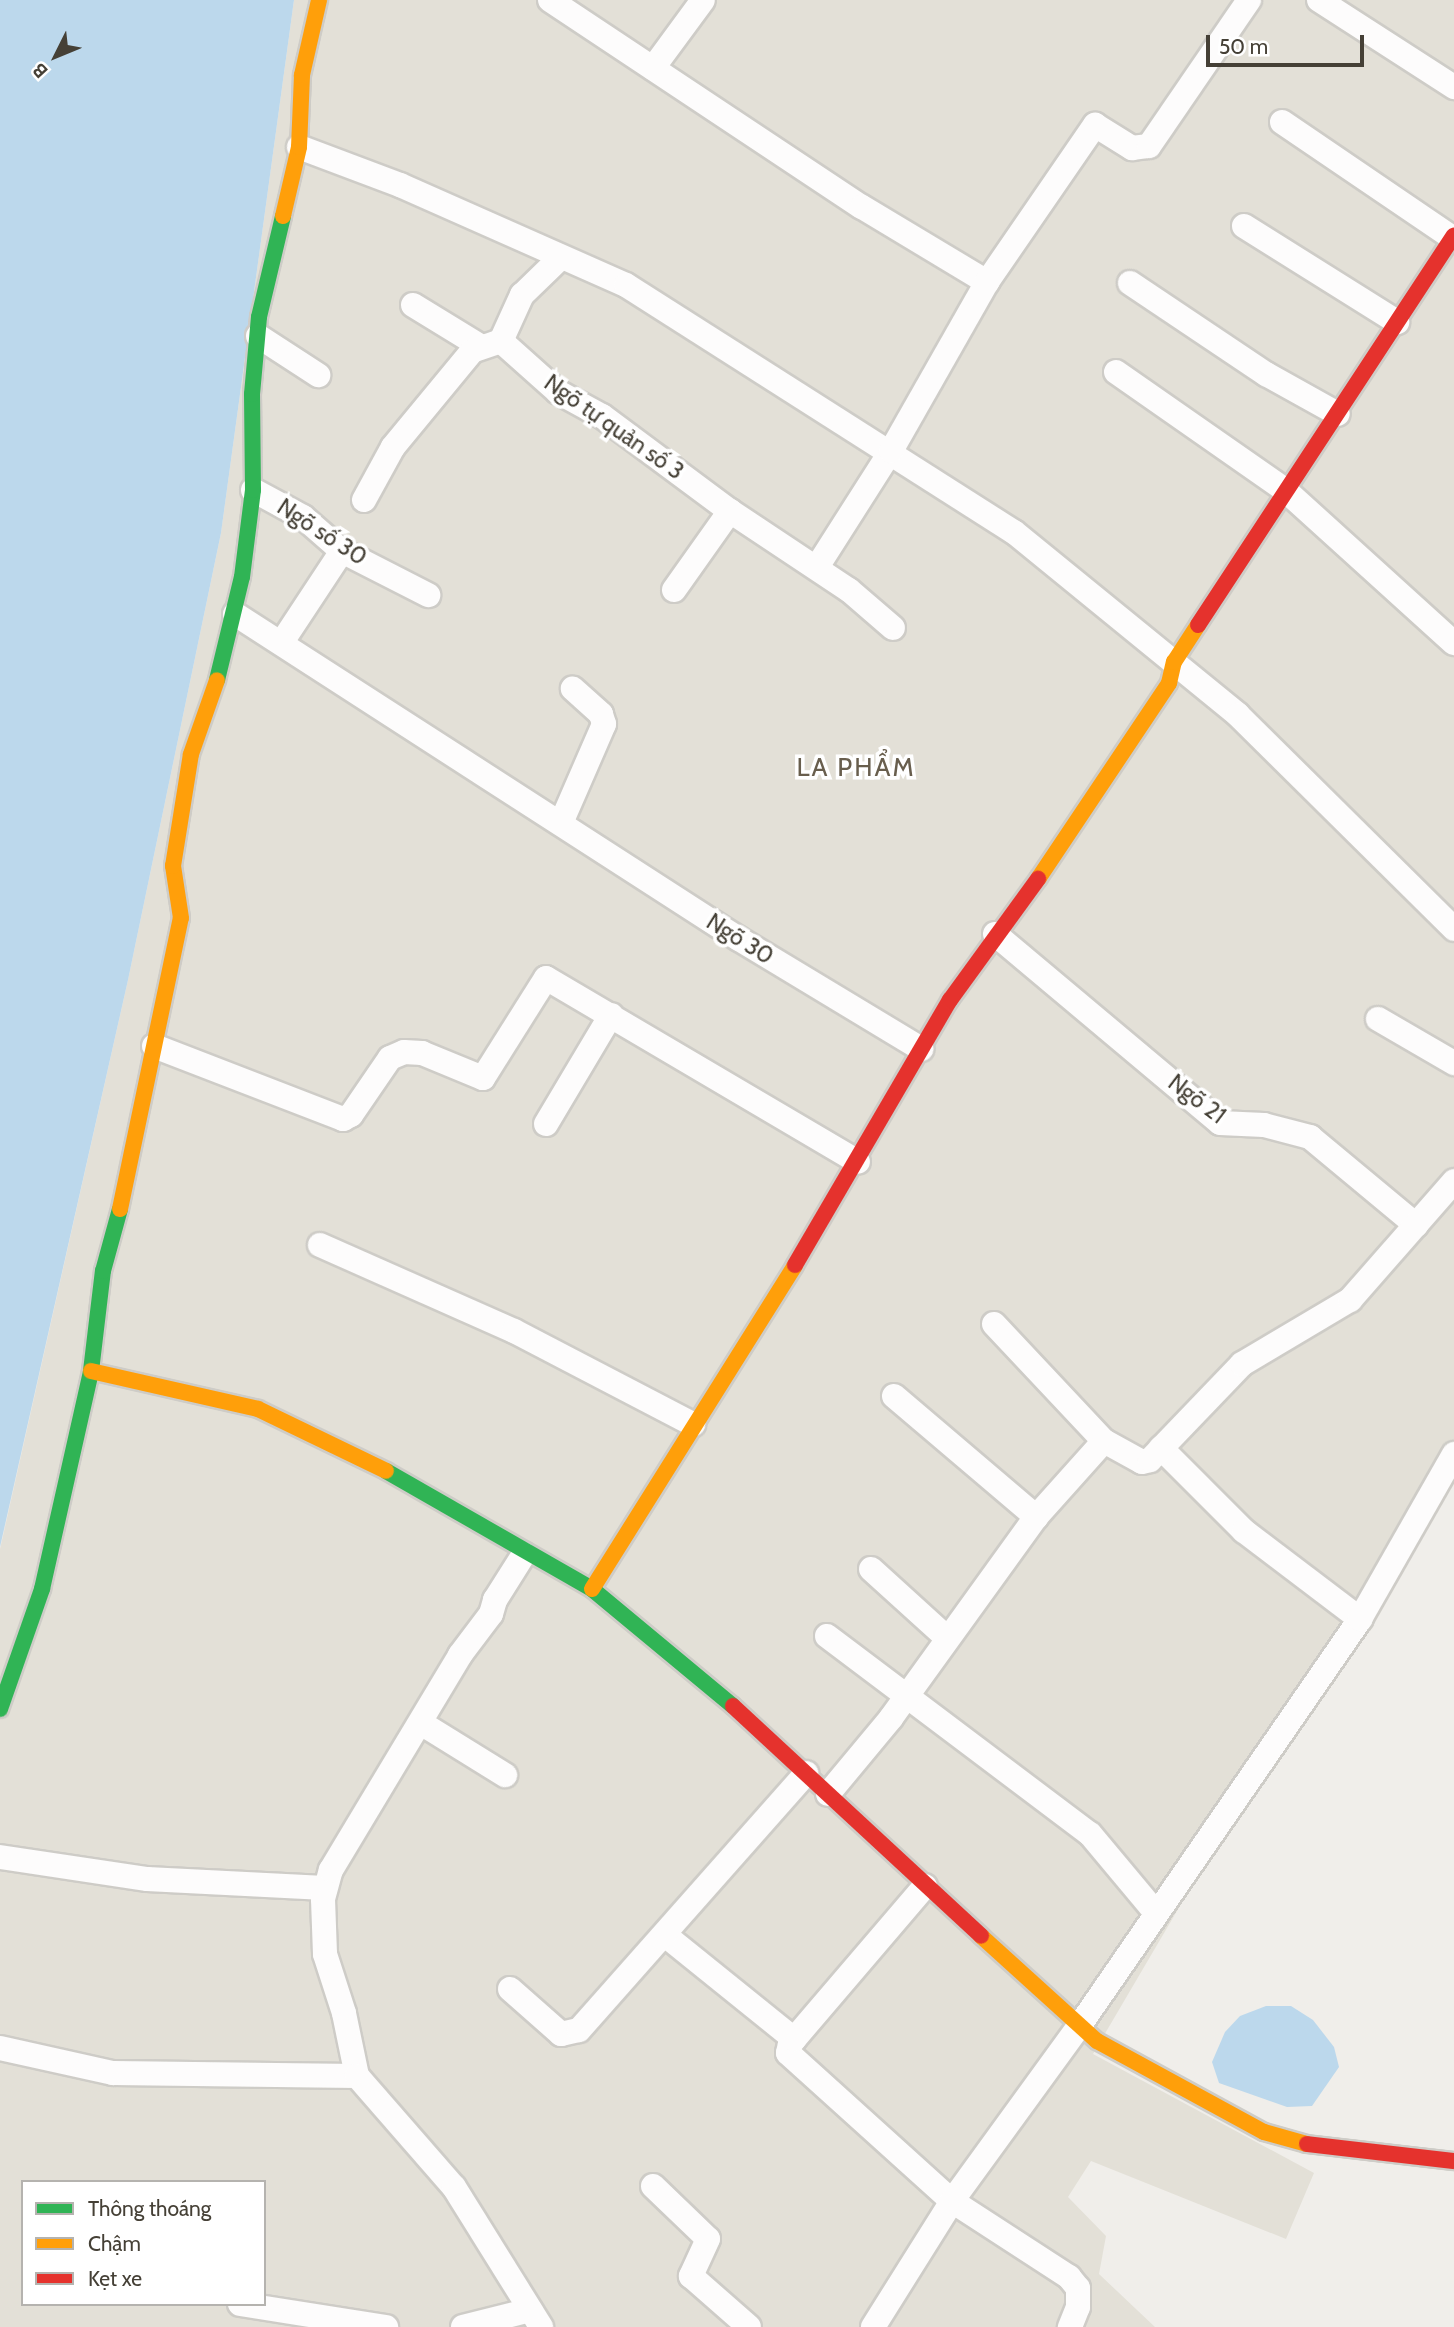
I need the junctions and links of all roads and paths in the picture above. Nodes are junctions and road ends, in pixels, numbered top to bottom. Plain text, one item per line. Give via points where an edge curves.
1 (319, 0) edge
2 (550, 0) edge
3 (703, 0) edge
4 (1250, 0) edge
5 (1324, 1) edge
6 (653, 68) junction
7 (1454, 88) edge
8 (1282, 122) dead end
9 (299, 147) junction
10 (1244, 226) dead end
11 (1454, 237) edge
12 (560, 257) junction
13 (988, 282) junction
14 (1130, 283) dead end
15 (413, 305) dead end
16 (1397, 322) junction
17 (258, 336) junction
18 (490, 343) junction
19 (1116, 372) dead end
20 (318, 375) dead end
21 (1338, 414) junction
22 (891, 451) junction
23 (253, 490) junction
24 (1285, 490) junction
25 (364, 500) dead end
26 (730, 511) junction
27 (342, 551) junction
28 (817, 567) junction
29 (674, 590) dead end
30 (428, 595) dead end
31 (235, 614) junction
32 (893, 628) dead end
33 (282, 642) junction
34 (1454, 643) edge
35 (1174, 662) junction
36 (572, 688) dead end
37 (561, 823) junction
38 (1454, 929) edge
39 (995, 934) junction
40 (611, 1015) junction
41 (1378, 1019) dead end
42 (154, 1045) junction
43 (921, 1049) junction
44 (1454, 1063) edge
45 (546, 1124) dead end
46 (858, 1162) junction
47 (1454, 1181) edge
48 (1416, 1225) junction
49 (320, 1245) dead end
50 (994, 1324) dead end
51 (91, 1371) junction
52 (894, 1396) dead end
53 (693, 1424) junction
54 (1104, 1441) junction
55 (1161, 1448) junction
56 (1454, 1454) edge
57 (1036, 1517) junction
58 (524, 1554) junction
59 (871, 1569) dead end
60 (592, 1589) junction
61 (1360, 1619) junction
62 (827, 1636) dead end
63 (946, 1637) junction
64 (905, 1697) junction
65 (0, 1709) edge
66 (421, 1723) junction
67 (806, 1773) junction
68 (505, 1775) dead end
69 (828, 1794) junction
70 (0, 1857) edge
71 (925, 1886) junction
72 (325, 1888) junction
73 (1156, 1913) junction
74 (665, 1935) junction
75 (510, 1990) dead end
76 (1080, 2025) junction
77 (794, 2039) junction
78 (0, 2048) edge
79 (357, 2076) junction
80 (1454, 2161) edge
81 (653, 2186) dead end
82 (952, 2201) junction
83 (253, 2306) edge
84 (535, 2318) edge
85 (386, 2327) edge
86 (463, 2327) edge
87 (749, 2327) edge
88 (873, 2327) edge
89 (1070, 2327) edge

1 - 9 street via 302,75
2 - 6 street
3 - 6 street
4 - 13 street via 1149,146 1132,148 1095,125
5 - 7 street
6 - 13 street via 862,207
8 - 11 street
9 - 12 street via 400,185
9 - 17 street
10 - 16 street
11 - 16 street
12 - 18 street via 522,295
12 - 22 street via 626,285
13 - 22 street
14 - 21 street via 1254,367
15 - 18 street, Ngõ tự quản số 3
16 - 21 street
17 - 20 street
17 - 23 street via 252,394
18 - 25 street via 393,446
18 - 26 street, Ngõ tự quản số 3 via 558,392 602,416
19 - 24 street
21 - 24 street
22 - 28 street
22 - 35 street via 1014,532
23 - 27 street, Ngõ số 30 via 303,517
23 - 31 street
24 - 34 street
24 - 35 street
26 - 28 street, Ngõ tự quản số 3
26 - 29 street
27 - 30 street, Ngõ số 30
27 - 33 street
28 - 32 street, Ngõ tự quản số 3
31 - 33 street, Ngõ 30
31 - 42 street via 191,754 173,866 181,918
33 - 37 street, Ngõ 30
35 - 38 street via 1238,715
35 - 39 street via 1169,683 1063,845
36 - 37 street via 604,723
37 - 43 street, Ngõ 30
39 - 43 street
39 - 48 street, Ngõ 21 via 1220,1123 1264,1125 1310,1137
40 - 42 street via 545,978 486,1075 479,1079 422,1053 404,1052 390,1058 351,1115 343,1119
40 - 45 street
40 - 46 street
41 - 44 street
42 - 51 street via 127,1184 103,1271
43 - 46 street
46 - 53 street
47 - 48 street
48 - 55 street via 1350,1300 1242,1364
49 - 53 street via 514,1331
50 - 54 street
51 - 58 street via 258,1409 390,1473
51 - 65 street via 43,1589
52 - 57 street
53 - 60 street
54 - 55 street via 1142,1462
54 - 57 street
55 - 61 street via 1244,1531
56 - 61 street
57 - 63 street
58 - 60 street
58 - 66 street
59 - 63 street
60 - 67 street
61 - 73 street
62 - 64 street
63 - 64 street
64 - 69 street
64 - 73 street via 1090,1834
66 - 68 street
66 - 72 street via 344,1845
67 - 69 street
67 - 74 street
69 - 71 street
70 - 72 street via 147,1879
71 - 76 street
71 - 77 street
72 - 79 street via 325,1954 348,2025
73 - 76 street
74 - 75 street via 605,2004 569,2035 561,2034
74 - 77 street
76 - 80 street via 1097,2040 1264,2132 1321,2148
76 - 82 street
77 - 82 street via 788,2053 791,2058
78 - 79 street via 113,2073
79 - 84 street via 454,2187
81 - 87 street via 708,2238 691,2276
82 - 88 street
82 - 89 street via 1074,2282 1078,2307
83 - 85 street
84 - 86 street

